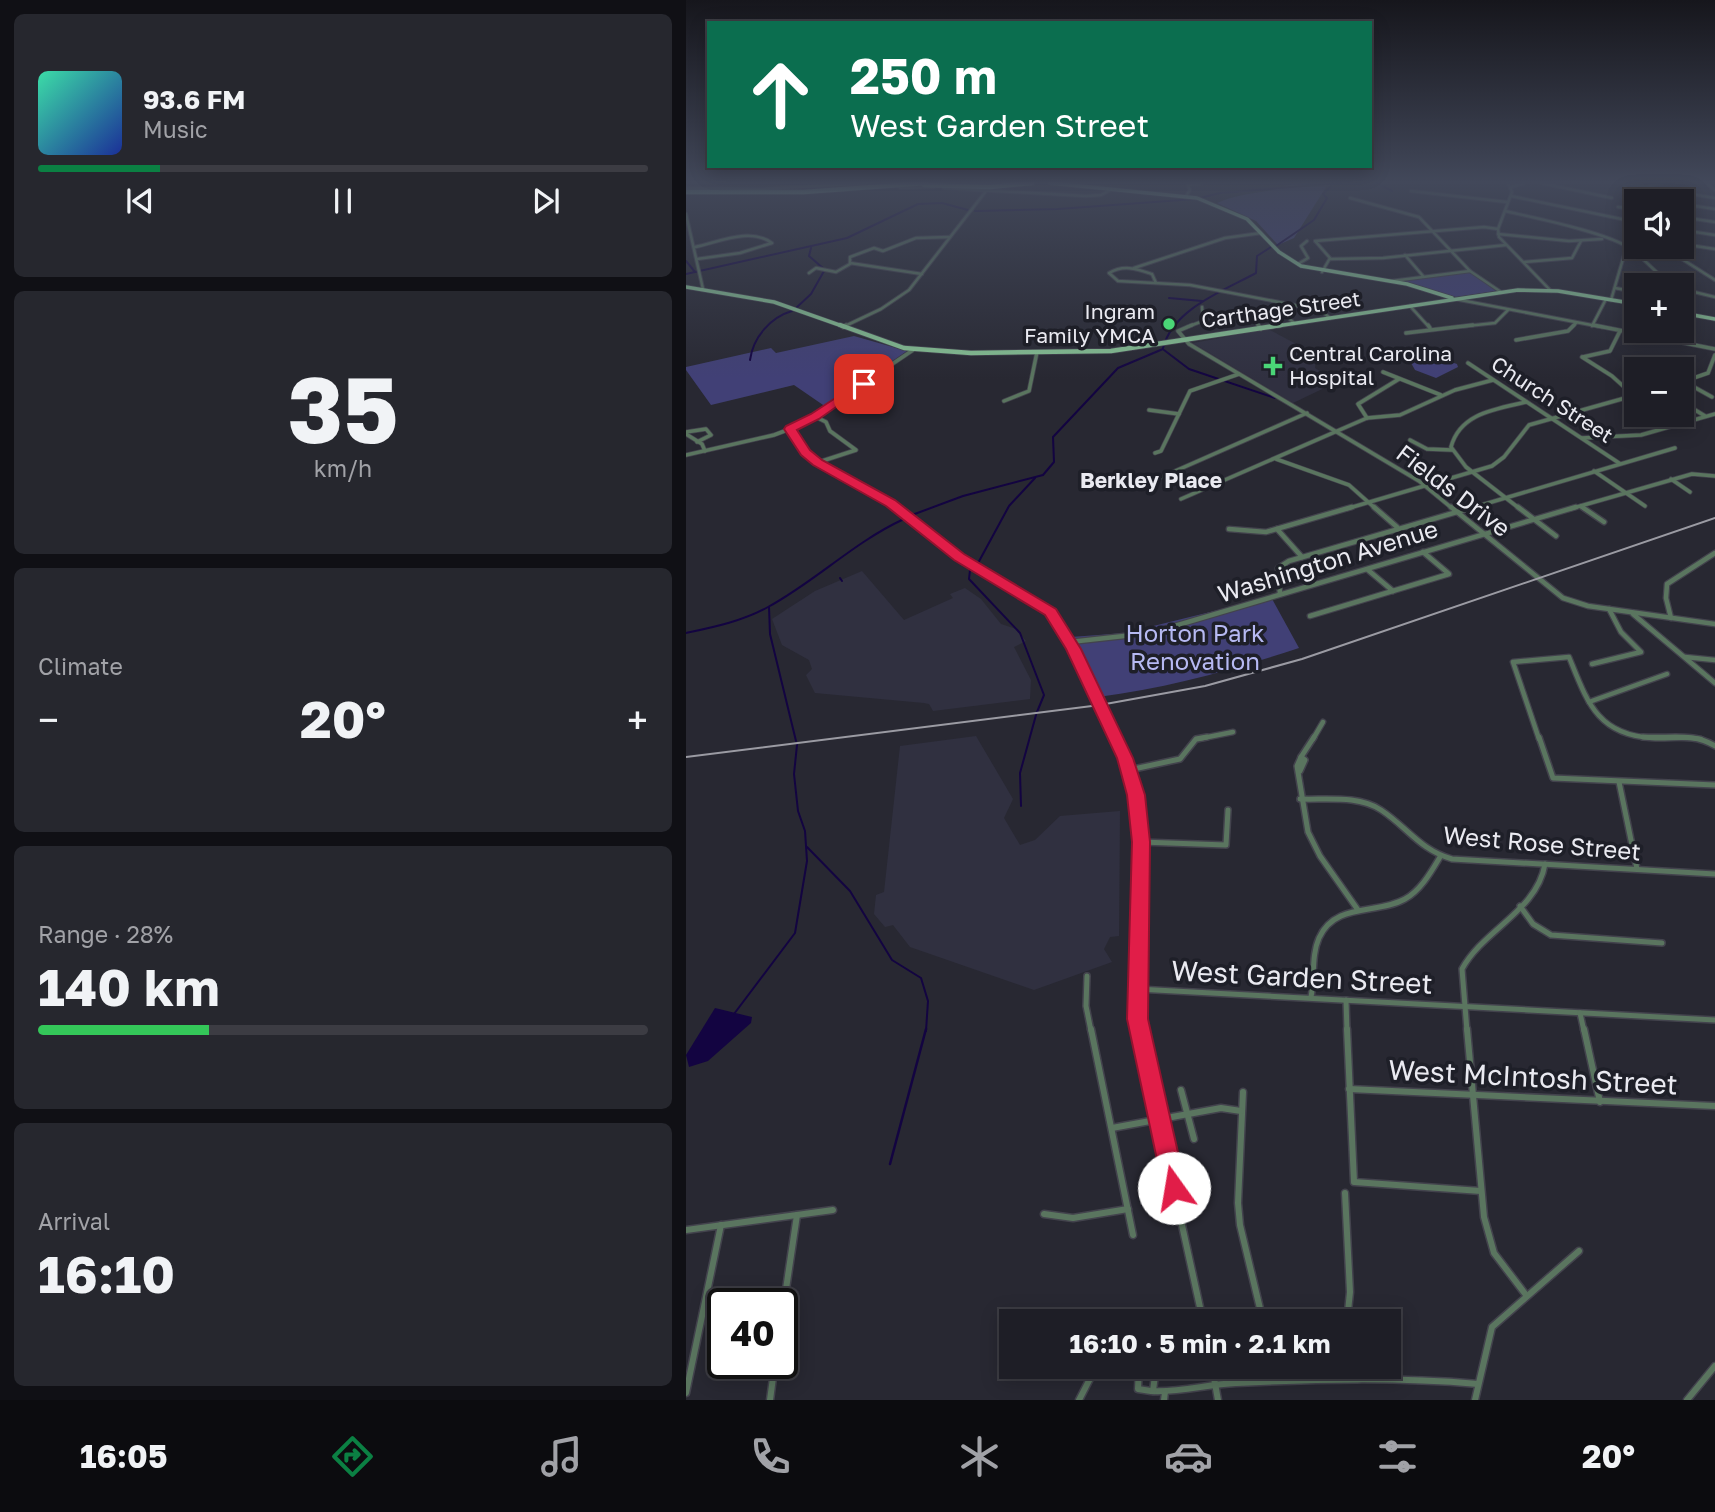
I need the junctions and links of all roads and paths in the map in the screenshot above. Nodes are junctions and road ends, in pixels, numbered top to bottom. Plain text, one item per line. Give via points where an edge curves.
1 (695, 248) edge
2 (759, 248) edge
3 (873, 248) edge
4 (942, 248) edge
5 (1193, 248) edge
6 (1276, 248) edge
7 (1302, 248) edge
8 (1321, 248) edge
9 (1469, 248) edge
10 (1509, 248) edge
11 (1577, 248) edge
12 (1450, 250) junction
13 (1405, 255) junction
14 (1330, 258) junction
15 (697, 259) junction
16 (1624, 259) edge
17 (1640, 259) edge
18 (1682, 259) edge
19 (1523, 262) junction
20 (850, 263) junction
21 (1297, 264) junction
22 (1133, 268) junction
23 (1470, 271) junction
24 (1322, 272) junction
25 (809, 273) dead end
26 (1655, 273) edge
27 (923, 274) junction
28 (1424, 277) junction
29 (1715, 280) edge
30 (1388, 281) junction
31 (1156, 283) junction
32 (686, 287) edge
33 (1615, 288) junction
34 (703, 289) junction
35 (1624, 290) edge
36 (1551, 291) junction
37 (1501, 292) junction
38 (1694, 292) edge
39 (1467, 297) junction
40 (1715, 298) edge
41 (1454, 299) junction
42 (1609, 300) junction
43 (1624, 302) edge
44 (1470, 303) junction
45 (1410, 306) junction
46 (1202, 307) dead end
47 (1507, 310) junction
48 (1694, 315) edge
49 (1330, 318) junction
50 (1715, 319) edge
51 (1294, 323) junction
52 (1576, 323) junction
53 (1592, 326) junction
54 (842, 327) junction
55 (1261, 328) junction
56 (1430, 328) junction
57 (1620, 331) junction
58 (1406, 333) dead end
59 (1184, 340) junction
60 (1516, 340) dead end
61 (1715, 349) edge
62 (913, 350) junction
63 (1037, 352) junction
64 (1715, 355) edge
65 (1468, 363) dead end
66 (1383, 372) dead end
67 (1709, 372) junction
68 (1240, 374) junction
69 (1715, 374) edge
70 (1694, 378) edge
71 (1399, 379) junction
72 (1493, 380) junction
73 (1624, 386) edge
74 (1694, 388) edge
75 (1442, 396) junction
76 (1712, 397) dead end
77 (1624, 399) edge
78 (1004, 401) dead end
79 (1526, 402) junction
80 (1694, 409) edge
81 (1149, 410) dead end
82 (1307, 413) junction
83 (1179, 414) junction
84 (1715, 414) edge
85 (1706, 416) junction
86 (815, 417) junction
87 (1367, 418) junction
88 (1551, 419) junction
89 (1694, 420) edge
90 (1668, 427) edge
91 (790, 429) junction
92 (1336, 430) junction
93 (686, 433) edge
94 (1581, 438) junction
95 (1410, 440) dead end
96 (697, 442) junction
97 (1675, 448) dead end
98 (1452, 450) junction
99 (705, 451) junction
100 (1155, 453) dead end
101 (686, 455) edge
102 (1275, 459) junction
103 (818, 463) junction
104 (1619, 464) junction
105 (1594, 471) junction
106 (1473, 472) junction
107 (1715, 475) edge
108 (1670, 479) junction
109 (1148, 483) dead end
110 (1425, 485) junction
111 (1625, 492) junction
112 (1690, 492) dead end
113 (1504, 497) junction
114 (1181, 499) dead end
115 (1369, 502) junction
116 (1581, 506) junction
117 (1646, 506) dead end
118 (1456, 510) junction
119 (1533, 520) junction
120 (1604, 522) dead end
121 (1398, 528) junction
122 (1229, 529) dead end
123 (1277, 529) junction
124 (1484, 534) junction
125 (1556, 536) dead end
126 (1423, 552) junction
127 (1715, 553) edge
128 (1302, 557) junction
129 (1367, 569) junction
130 (1392, 591) junction
131 (1280, 594) junction
132 (1609, 610) junction
133 (1633, 614) junction
134 (1310, 616) dead end
135 (1671, 618) junction
136 (1715, 624) edge
137 (1070, 642) junction
138 (1684, 656) junction
139 (1715, 660) edge
140 (1592, 664) dead end
141 (1667, 674) dead end
142 (1715, 683) edge
143 (1589, 702) junction
144 (1323, 722) dead end
145 (1233, 732) dead end
146 (1714, 745) edge
147 (1129, 770) junction
148 (1619, 782) junction
149 (1715, 785) edge
150 (1300, 799) junction
151 (1228, 810) dead end
152 (1141, 842) junction
153 (1440, 857) junction
154 (1545, 864) junction
155 (1637, 869) junction
156 (1715, 874) edge
157 (1520, 906) junction
158 (1358, 910) junction
159 (1662, 943) dead end
160 (1087, 976) dead end
161 (1137, 989) junction
162 (1311, 997) junction
163 (1346, 1000) junction
164 (1465, 1007) junction
165 (1580, 1013) junction
166 (1715, 1020) edge
167 (1349, 1089) junction
168 (1181, 1090) dead end
169 (1243, 1092) dead end
170 (1473, 1094) junction
171 (1600, 1102) junction
172 (1715, 1106) edge
173 (1241, 1111) junction
174 (1188, 1114) junction
175 (1160, 1118) junction
176 (1112, 1128) junction
177 (1194, 1139) dead end
178 (1482, 1191) junction
179 (1345, 1193) dead end
180 (834, 1209) dead end
181 (1128, 1209) junction
182 (797, 1214) junction
183 (1044, 1214) dead end
184 (721, 1225) junction
185 (686, 1230) edge
186 (1133, 1235) dead end
187 (1579, 1251) dead end
188 (786, 1288) edge
189 (1526, 1295) junction
190 (1200, 1309) edge
191 (1260, 1309) edge
192 (1348, 1309) edge
193 (1715, 1366) edge
194 (773, 1379) edge
195 (1090, 1379) edge
196 (1138, 1379) edge
197 (1154, 1379) edge
198 (1214, 1379) edge
199 (1215, 1384) junction
200 (1478, 1384) junction
201 (1153, 1391) junction
202 (686, 1393) edge
203 (1164, 1396) edge
204 (770, 1400) edge
205 (1079, 1400) edge
206 (1218, 1400) edge
207 (1475, 1400) edge
208 (1687, 1400) edge

1 - 15 street
2 - 15 street
3 - 20 street via 850,257
4 - 27 street
5 - 22 street
6 - 21 main road
7 - 21 street via 1308,258
8 - 14 street
9 - 12 street
10 - 19 street
11 - 19 street via 1572,258
12 - 13 street
12 - 23 street
13 - 14 street
13 - 28 street
14 - 24 street
15 - 34 street
16 - 33 street
17 - 26 street
18 - 29 street
19 - 36 street
20 - 25 street via 836,272 816,268
20 - 27 street
21 - 24 main road
22 - 31 street via 1152,274
22 - 31 street via 1124,266 1109,273 1118,281
23 - 28 street
23 - 37 street
24 - 30 main road
27 - 54 street via 896,300
28 - 30 street
30 - 41 main road
31 - 49 street via 1197,286 1320,310
32 - 34 main road, Carthage Street
33 - 35 street
33 - 42 street
34 - 54 main road, Carthage Street via 774,302
36 - 37 main road, Carthage Street
36 - 42 main road, Carthage Street
37 - 39 main road, Carthage Street
38 - 40 street
39 - 41 main road, Carthage Street
39 - 44 main road
41 - 44 street
41 - 45 main road, Carthage Street
42 - 43 main road, Carthage Street
42 - 53 street
44 - 47 street
45 - 49 main road, Carthage Street
45 - 56 street
46 - 59 street via 1203,321 1178,331
47 - 52 street
47 - 56 street via 1495,323
48 - 50 main road
49 - 51 main road, Carthage Street
51 - 55 main road, Carthage Street
51 - 55 street via 1279,310 1261,309 1251,315
52 - 53 street
52 - 60 street via 1568,331
53 - 57 street
54 - 62 main road, Carthage Street
55 - 59 main road, Carthage Street
56 - 58 street
57 - 61 street
57 - 73 street via 1610,351 1582,357
59 - 63 main road, Carthage Street via 1111,351
59 - 68 street, Fields Drive
62 - 63 main road, Carthage Street
62 - 86 street
63 - 78 street via 1029,391
64 - 67 street
65 - 72 street, Church Street
66 - 71 street
67 - 69 street
67 - 70 street
68 - 82 street, Fields Drive
68 - 83 street via 1192,390
71 - 75 street
71 - 87 street via 1358,404
72 - 75 street
72 - 79 street, Church Street
74 - 76 street
75 - 87 street via 1400,415
77 - 88 street
79 - 88 street, Church Street
79 - 98 street via 1471,419 1455,434
80 - 85 street
81 - 83 street
82 - 92 street, Fields Drive
82 - 109 street
83 - 100 street via 1161,451
84 - 85 street
85 - 89 street
86 - 91 street
86 - 103 street via 856,450
87 - 92 street
88 - 94 street, Church Street
88 - 106 street via 1521,430 1504,459
90 - 94 street via 1636,436
91 - 99 street
91 - 103 street
92 - 102 street
92 - 110 street, Fields Drive
93 - 96 street
93 - 96 street via 710,432
94 - 104 street, Church Street
95 - 98 street via 1427,449
96 - 99 street
97 - 104 street
98 - 106 street
99 - 101 street
102 - 114 street
102 - 115 street via 1349,485
103 - 137 street, West Garden Street via 881,497 959,557 1042,605
104 - 105 street
105 - 111 street
105 - 113 street
106 - 110 street
106 - 113 street
107 - 108 street, Washington Avenue
108 - 111 street, Washington Avenue
108 - 112 street
110 - 115 street
110 - 118 street, Fields Drive
111 - 116 street, Washington Avenue
111 - 117 street
113 - 118 street
113 - 119 street
115 - 121 street
115 - 123 street
116 - 119 street, Washington Avenue
116 - 120 street
118 - 121 street
118 - 124 street, Fields Drive
119 - 124 street, Washington Avenue
119 - 125 street
121 - 128 street
122 - 123 street via 1257,533
123 - 128 street
124 - 126 street, Washington Avenue
124 - 132 street, Fields Drive via 1554,593
126 - 129 street, Washington Avenue
126 - 130 street via 1448,574
127 - 135 street via 1667,584
128 - 131 street via 1278,568
129 - 130 street
129 - 131 street, Washington Avenue
130 - 134 street
131 - 137 street, Washington Avenue via 1151,633
132 - 133 street, Fields Drive
132 - 140 street via 1621,632 1641,652
133 - 135 street, Fields Drive
133 - 138 street
135 - 136 street, Fields Drive
137 - 147 street, West Garden Street
138 - 139 street
138 - 142 street
141 - 143 street
143 - 146 street via 1626,735 1700,739
143 - 148 street via 1569,657 1513,662 1553,778
144 - 150 street via 1301,757 1305,760 1300,771
145 - 147 street via 1196,739 1180,759
147 - 152 street, West Garden Street
148 - 149 street
148 - 155 street
150 - 153 street, West Rose Street via 1379,808 1417,845
150 - 158 street via 1309,835
151 - 152 street via 1226,845
152 - 161 street, West Garden Street
153 - 154 street, West Rose Street
153 - 158 street via 1409,897
154 - 155 street, West Rose Street
154 - 157 street via 1536,891
155 - 156 street, West Rose Street
157 - 159 street via 1533,924 1551,935
157 - 164 street via 1463,964
158 - 162 street via 1322,932
160 - 176 street via 1086,1006
161 - 162 street, West Garden Street
161 - 175 street via 1137,1019
162 - 163 street, West Garden Street
163 - 164 street, West Garden Street
163 - 167 street
164 - 165 street, West Garden Street
164 - 170 street
165 - 166 street, West Garden Street
165 - 171 street
167 - 170 street, West McIntosh Street
167 - 178 street via 1354,1182
168 - 174 street
169 - 173 street
170 - 171 street, West McIntosh Street
170 - 178 street
171 - 172 street, West McIntosh Street
173 - 174 street via 1221,1108
173 - 191 street via 1240,1225
174 - 175 street
174 - 177 street
175 - 176 street
175 - 190 street
176 - 181 street
178 - 189 street via 1490,1242
179 - 192 street
180 - 182 street
181 - 183 street via 1073,1217
181 - 186 street
182 - 184 street
182 - 188 street
184 - 185 street
184 - 202 street
187 - 189 street
189 - 200 street via 1492,1327
193 - 208 street
194 - 204 street
195 - 205 street
196 - 201 street via 1137,1387
197 - 201 street
198 - 199 street
199 - 200 street via 1370,1377
199 - 203 street
199 - 206 street
200 - 207 street
201 - 203 street

